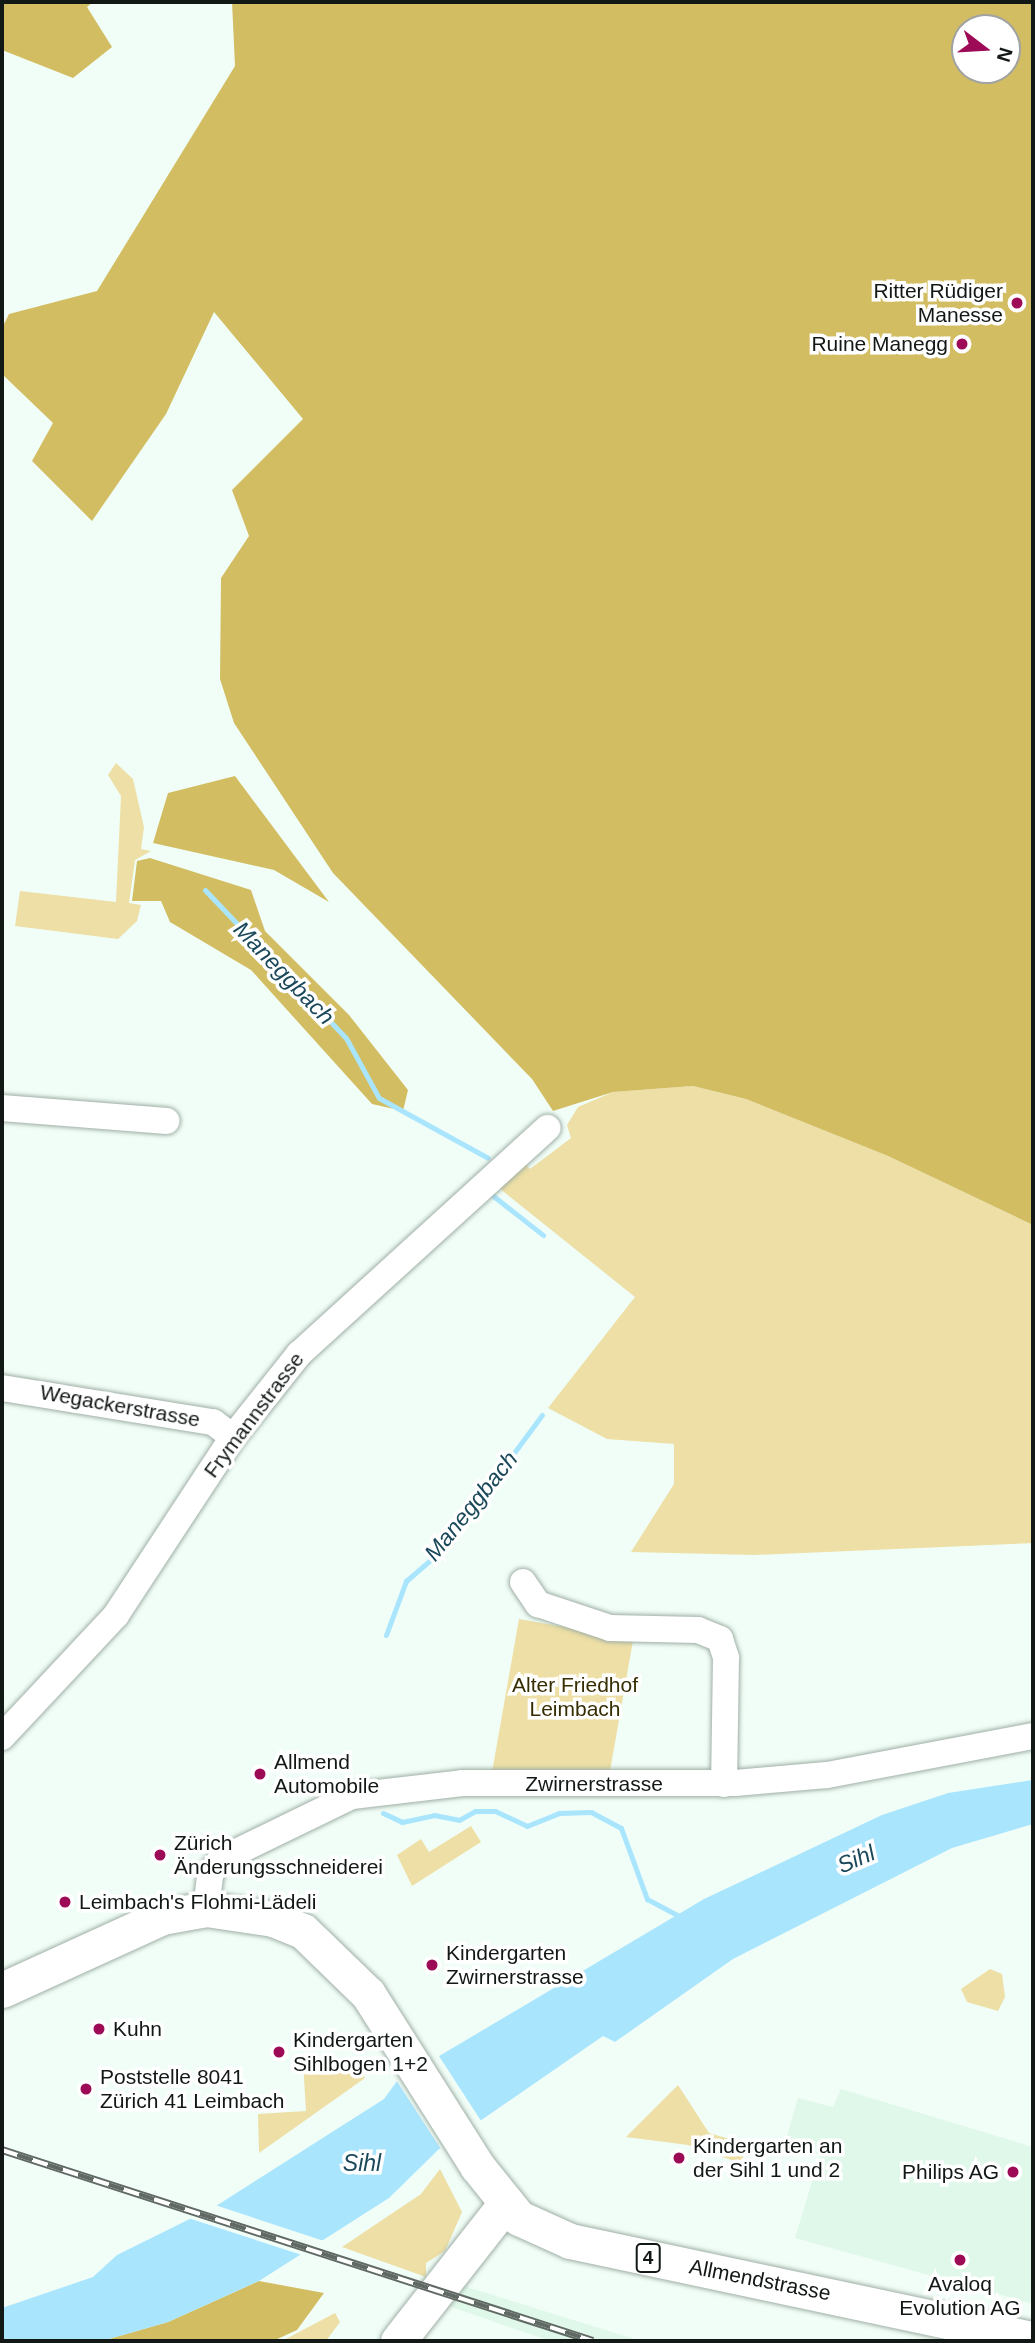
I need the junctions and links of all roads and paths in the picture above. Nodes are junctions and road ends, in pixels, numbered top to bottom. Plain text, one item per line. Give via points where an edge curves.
1 (2, 1108) edge
2 (166, 1121) dead end
3 (547, 1128) dead end
4 (2, 1388) edge
5 (233, 1437) junction
6 (523, 1583) dead end
7 (1033, 1736) edge
8 (2, 1737) edge
9 (724, 1784) junction
10 (206, 1909) junction
11 (2, 1990) edge
12 (504, 2206) junction
13 (1033, 2339) edge
14 (398, 2341) edge

1 - 2 street
3 - 5 street, Frymannstrasse via 299,1354
4 - 5 street, Wegackerstrasse via 212,1422
5 - 8 street, Frymannstrasse via 137,1588
6 - 9 street via 538,1604 610,1628 698,1630 720,1639 726,1658
7 - 9 street, Zwirnerstrasse via 827,1775
9 - 10 street, Zwirnerstrasse via 463,1783 352,1796 220,1860 210,1874
10 - 11 main road, 4 via 162,1917
10 - 12 main road, Allmendstrasse / 4 via 239,1910 303,1931 368,1994
12 - 13 main road, Allmendstrasse / 4 via 570,2241
12 - 14 main road

